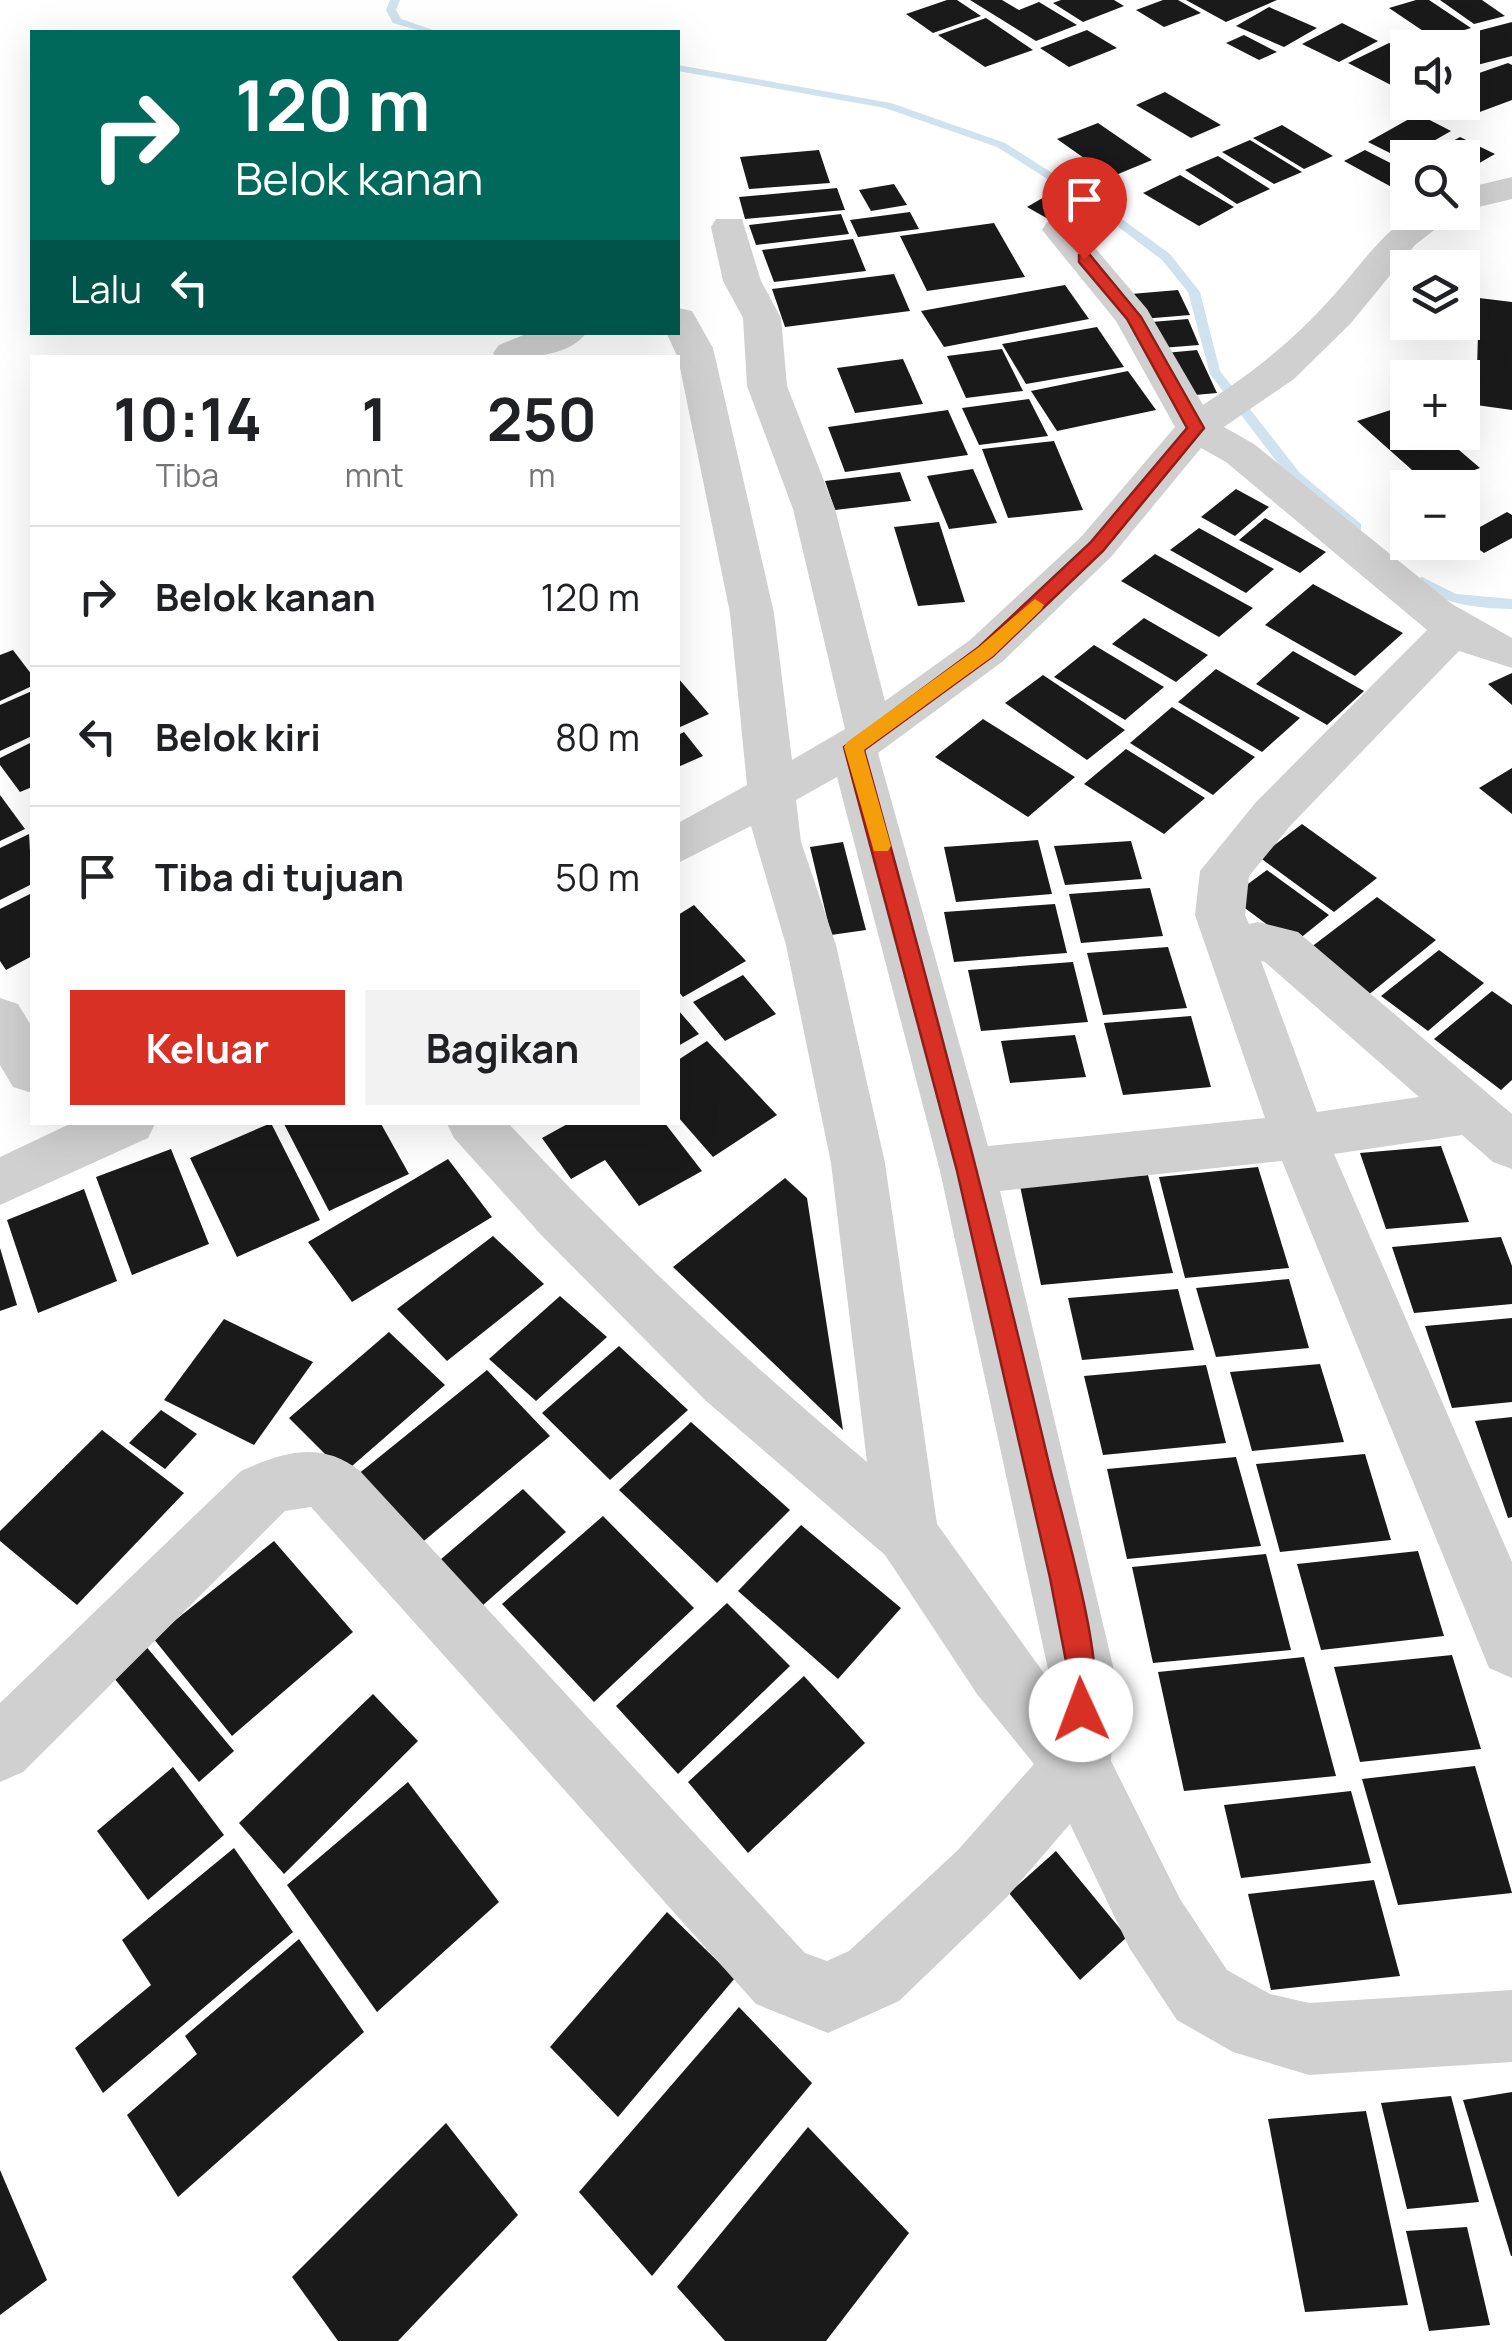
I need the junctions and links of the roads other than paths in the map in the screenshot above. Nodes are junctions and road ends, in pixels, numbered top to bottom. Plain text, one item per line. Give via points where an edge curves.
1 (1512, 188) edge
2 (1480, 196) edge
3 (729, 227) dead end
4 (1060, 230) dead end
5 (1412, 230) edge
6 (680, 323) edge
7 (560, 335) edge
8 (513, 353) dead end
9 (1203, 424) junction
10 (1455, 628) junction
11 (1512, 652) edge
12 (862, 741) junction
13 (771, 794) junction
14 (680, 844) edge
15 (1235, 951) junction
16 (0, 1020) edge
17 (30, 1069) edge
18 (1469, 1112) junction
19 (115, 1125) edge
20 (476, 1125) edge
21 (72, 1134) edge
22 (1299, 1137) junction
23 (1512, 1146) edge
24 (968, 1171) junction
25 (0, 1182) edge
26 (907, 1534) junction
27 (1506, 1612) edge
28 (0, 1749) edge
29 (1076, 1766) junction
30 (1512, 2026) edge

1 - 2 street
3 - 12 street via 742,281 762,318 767,386 814,509
4 - 9 street via 1134,317
5 - 9 street via 1280,370
6 - 13 street via 694,348 752,613
7 - 8 street
9 - 10 street
9 - 12 street via 1096,547 986,651
10 - 11 street
10 - 15 street via 1272,814 1225,871 1220,915
12 - 13 street
12 - 24 street
13 - 14 street
13 - 26 street via 777,842 811,945 858,1164
15 - 18 street via 1258,941 1280,946
15 - 22 street
16 - 17 street
18 - 22 street
18 - 23 street
19 - 21 street
20 - 26 street via 726,1382
21 - 25 street
22 - 24 street
22 - 27 street
24 - 29 street via 1084,1682
26 - 29 street via 1000,1672
28 - 29 street via 263,1491 313,1478 338,1491 781,1980 828,1997 874,1976 982,1874
29 - 30 street via 1155,1924 1202,1995 1258,2027 1309,2039

